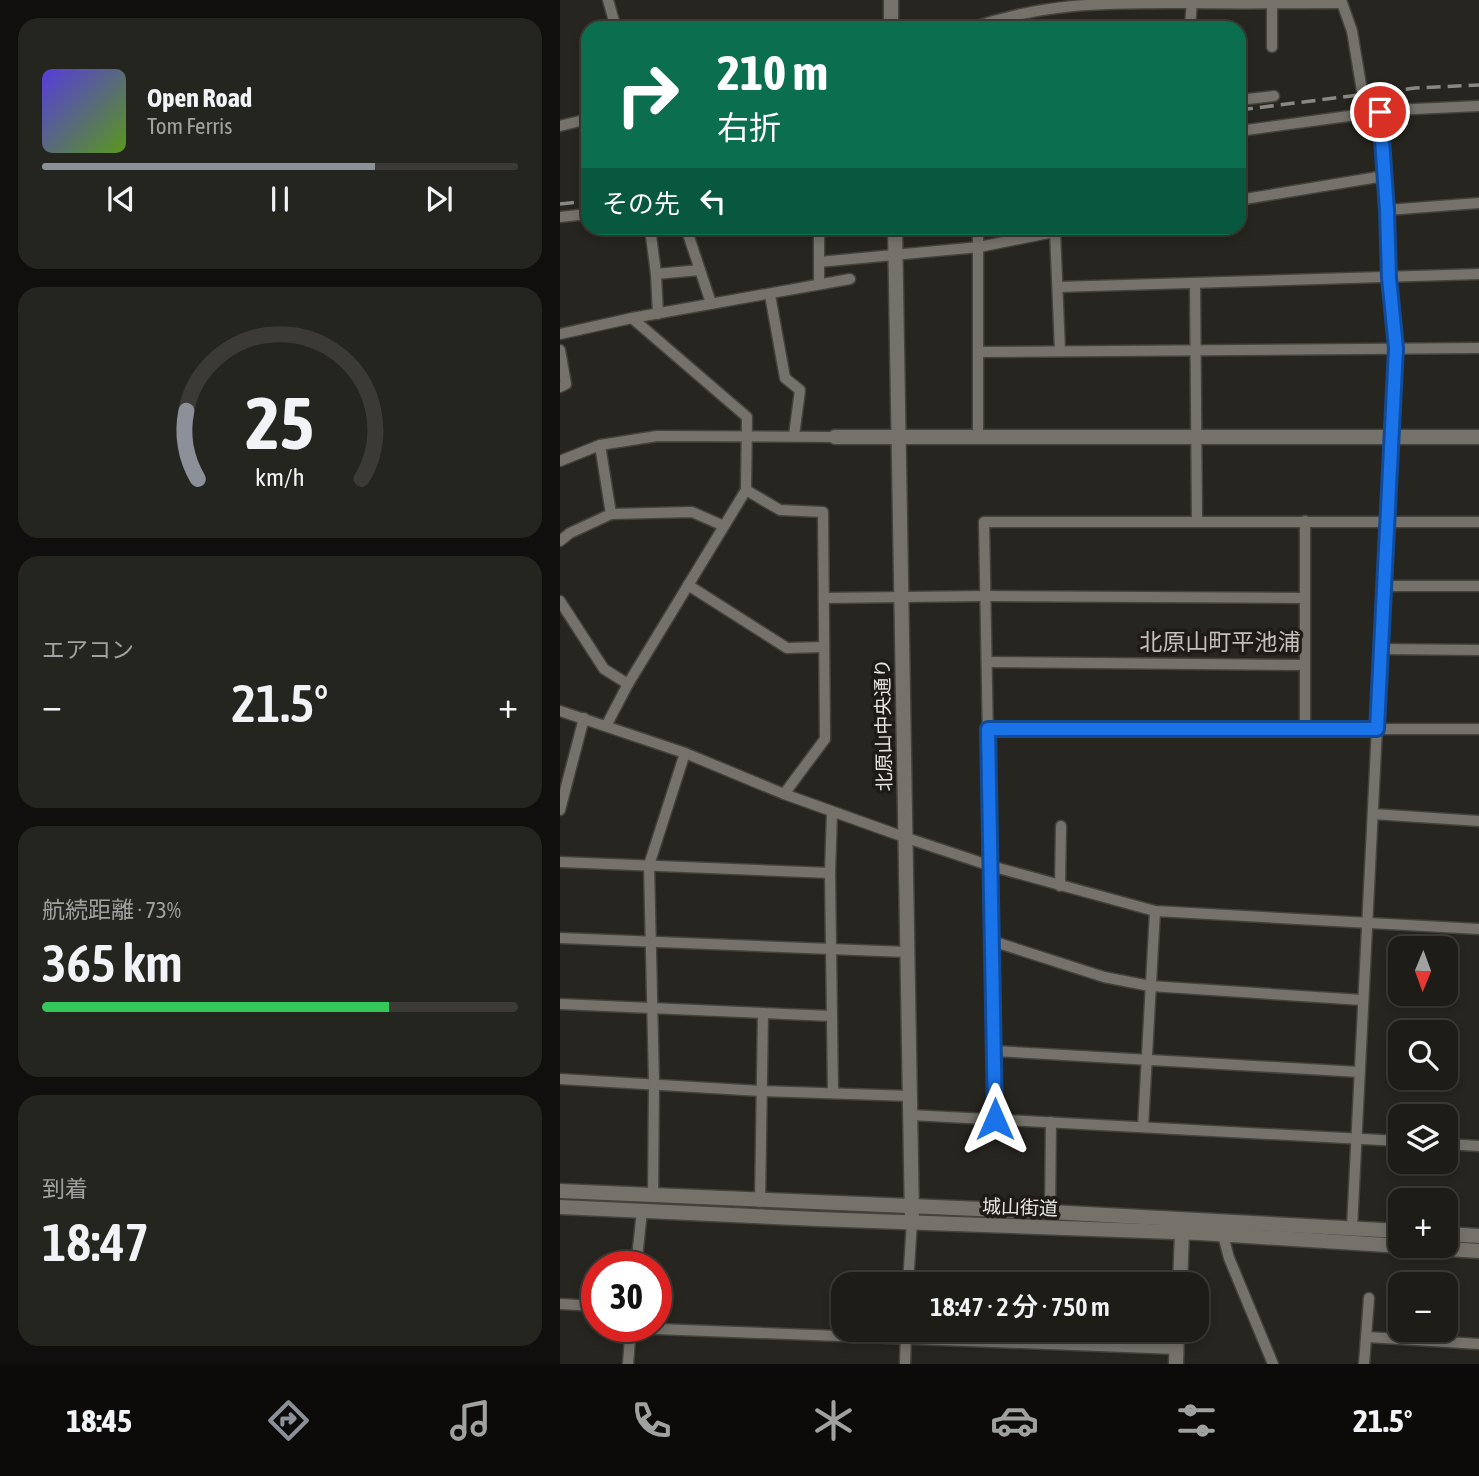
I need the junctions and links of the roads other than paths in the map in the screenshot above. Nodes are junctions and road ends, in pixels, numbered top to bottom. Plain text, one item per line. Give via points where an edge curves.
1 (608, 0) edge
2 (891, 0) edge
3 (1341, 1) edge
4 (1192, 2) edge
5 (1272, 3) junction
6 (614, 21) edge
7 (891, 21) edge
8 (996, 21) edge
9 (1191, 21) edge
10 (1272, 47) dead end
11 (1274, 96) dead end
12 (1246, 99) edge
13 (1479, 106) edge
14 (1380, 112) junction
15 (1366, 115) junction
16 (581, 122) edge
17 (560, 126) edge
18 (1246, 130) edge
19 (1384, 176) junction
20 (1246, 199) edge
21 (1479, 203) edge
22 (1387, 210) junction
23 (581, 215) edge
24 (560, 217) edge
25 (651, 235) edge
26 (688, 235) edge
27 (818, 235) edge
28 (895, 235) edge
29 (978, 235) edge
30 (1036, 235) edge
31 (1055, 235) edge
32 (979, 247) junction
33 (895, 254) junction
34 (819, 262) junction
35 (700, 270) junction
36 (656, 274) junction
37 (1479, 274) edge
38 (1389, 278) junction
39 (850, 279) dead end
40 (1195, 283) junction
41 (819, 284) junction
42 (1058, 288) junction
43 (770, 295) junction
44 (711, 303) junction
45 (658, 314) junction
46 (632, 318) junction
47 (560, 334) edge
48 (1396, 348) junction
49 (1479, 348) edge
50 (560, 350) edge
51 (1060, 351) junction
52 (1196, 351) junction
53 (979, 352) junction
54 (560, 387) edge
55 (747, 436) junction
56 (794, 436) junction
57 (978, 436) junction
58 (835, 437) joint
59 (897, 437) junction
60 (1196, 437) junction
61 (1479, 437) edge
62 (1392, 438) junction
63 (600, 445) junction
64 (560, 461) edge
65 (746, 490) junction
66 (611, 514) junction
67 (1196, 521) junction
68 (1305, 521) junction
69 (1387, 522) junction
70 (1479, 522) edge
71 (724, 526) junction
72 (560, 541) edge
73 (688, 585) junction
74 (1384, 586) junction
75 (1479, 586) edge
76 (985, 596) junction
77 (900, 597) junction
78 (824, 598) junction
79 (1304, 598) junction
80 (560, 601) edge
81 (824, 647) junction
82 (1381, 649) junction
83 (1479, 650) edge
84 (987, 662) junction
85 (1304, 665) junction
86 (628, 684) junction
87 (560, 711) edge
88 (584, 719) junction
89 (606, 726) junction
90 (1305, 728) junction
91 (988, 729) junction
92 (1377, 729) junction
93 (1479, 729) edge
94 (685, 753) junction
95 (784, 794) junction
96 (560, 810) edge
97 (832, 812) junction
98 (1373, 814) junction
99 (1479, 821) edge
100 (1061, 825) dead end
101 (904, 837) junction
102 (560, 862) edge
103 (649, 865) junction
104 (990, 866) junction
105 (830, 873) junction
106 (1060, 886) junction
107 (1155, 911) junction
108 (1367, 923) junction
109 (1479, 929) edge
110 (560, 939) edge
111 (992, 941) junction
112 (649, 942) junction
113 (830, 949) junction
114 (906, 952) junction
115 (1150, 986) junction
116 (1362, 1000) junction
117 (560, 1004) edge
118 (652, 1009) junction
119 (763, 1013) junction
120 (831, 1016) junction
121 (995, 1051) junction
122 (1147, 1060) junction
123 (1360, 1072) junction
124 (560, 1079) edge
125 (654, 1083) junction
126 (761, 1091) junction
127 (833, 1093) junction
128 (909, 1096) junction
129 (911, 1115) junction
130 (995, 1119) junction
131 (1051, 1122) junction
132 (1143, 1127) junction
133 (1355, 1138) junction
134 (1388, 1140) edge
135 (1458, 1145) edge
136 (1479, 1146) edge
137 (560, 1191) edge
138 (653, 1197) junction
139 (760, 1202) junction
140 (560, 1207) edge
141 (642, 1211) junction
142 (1049, 1212) junction
143 (911, 1214) junction
144 (1352, 1228) junction
145 (1388, 1230) edge
146 (1182, 1233) junction
147 (1223, 1235) junction
148 (1458, 1235) edge
149 (1479, 1236) edge
150 (638, 1251) edge
151 (1479, 1251) edge
152 (909, 1272) edge
153 (1180, 1272) edge
154 (1369, 1298) dead end
155 (560, 1304) edge
156 (581, 1305) edge
157 (672, 1328) edge
158 (831, 1332) edge
159 (1367, 1337) junction
160 (630, 1342) edge
161 (906, 1342) edge
162 (1000, 1342) edge
163 (1479, 1345) edge
164 (1176, 1357) edge
165 (628, 1364) edge
166 (905, 1364) edge
167 (1273, 1364) edge
168 (1364, 1364) edge

1 - 6 street
2 - 7 street
3 - 5 street
3 - 15 street via 1352,31
4 - 5 street
4 - 8 street via 1062,6
4 - 9 street
5 - 10 street
11 - 12 street
13 - 14 street
14 - 15 street
14 - 19 street
15 - 18 street
16 - 17 street
19 - 20 street
19 - 22 street
21 - 22 street
22 - 38 street
23 - 24 street
25 - 36 street
26 - 35 street
27 - 34 street
28 - 33 street, 北原山中央通り
29 - 32 street
30 - 32 street
31 - 42 street
32 - 33 street
32 - 53 street
33 - 34 street
33 - 59 street, 北原山中央通り
34 - 41 street
35 - 36 street
35 - 44 street
36 - 45 street
37 - 38 street
38 - 40 street
38 - 48 street
39 - 41 street
40 - 42 street
40 - 52 street
41 - 43 street
42 - 51 street
43 - 44 street
43 - 56 street via 785,378 800,390
44 - 45 street
45 - 46 street
46 - 47 street
46 - 55 street via 747,417
48 - 49 street
48 - 52 street
48 - 62 street
50 - 54 street via 566,384
51 - 52 street
51 - 53 street
52 - 60 street
53 - 57 street
55 - 56 street
55 - 63 street via 657,436
55 - 65 street
56 - 58 street
57 - 59 street
57 - 60 street
58 - 59 street
59 - 77 street, 北原山中央通り
60 - 62 street
60 - 67 street
61 - 62 street
62 - 69 street
63 - 64 street
63 - 66 street
65 - 71 street
65 - 78 street via 780,510 823,512
66 - 71 street via 692,512
66 - 72 street
67 - 68 street
67 - 76 street via 984,522
68 - 69 street
68 - 79 street
69 - 70 street
69 - 74 street
71 - 73 street
73 - 81 street via 787,648
73 - 86 street
74 - 75 street
74 - 82 street
76 - 77 street
76 - 79 street
76 - 84 street
77 - 78 street
77 - 101 street, 北原山中央通り
78 - 81 street
79 - 85 street
80 - 86 street via 604,669
81 - 95 street via 825,739
82 - 83 street
82 - 92 street
84 - 85 street
84 - 91 street
85 - 90 street
86 - 89 street
87 - 88 street
88 - 89 street
88 - 96 street
89 - 94 street
90 - 91 street
90 - 92 street
91 - 104 street
92 - 93 street
92 - 98 street
94 - 95 street
94 - 103 street
95 - 97 street
97 - 101 street
97 - 105 street
98 - 99 street
98 - 108 street
100 - 106 street
101 - 104 street
101 - 114 street, 北原山中央通り
102 - 103 street
103 - 105 street
103 - 112 street
104 - 106 street
104 - 111 street
105 - 113 street
106 - 107 street
107 - 108 street
107 - 115 street
108 - 109 street
108 - 116 street
110 - 112 street
111 - 115 street via 1104,977
111 - 121 street
112 - 113 street
112 - 118 street
113 - 114 street
113 - 120 street
114 - 128 street, 北原山中央通り
115 - 116 street
115 - 122 street
116 - 123 street
117 - 118 street
118 - 119 street
118 - 125 street
119 - 120 street
119 - 126 street
120 - 127 street
121 - 122 street
121 - 130 street
122 - 123 street
122 - 132 street
123 - 133 street
124 - 125 street
125 - 126 street
125 - 138 street
126 - 127 street
126 - 139 street
127 - 128 street
128 - 129 street, 北原山中央通り
129 - 130 street
129 - 143 street, 北原山中央通り
130 - 131 street
131 - 132 street
131 - 142 street
132 - 133 street
133 - 134 street
133 - 144 street
135 - 136 street
137 - 138 street, 城山街道
138 - 139 street, 城山街道
139 - 143 street, 城山街道
140 - 141 street, 城山街道
141 - 143 street, 城山街道
141 - 150 street
142 - 143 street, 城山街道
142 - 144 street, 城山街道
143 - 146 street, 城山街道
143 - 152 street
144 - 145 street, 城山街道
146 - 147 street, 城山街道
146 - 153 street
147 - 151 street, 城山街道
147 - 167 street
148 - 149 street
154 - 159 street
155 - 156 street
157 - 158 street
159 - 163 street
159 - 168 street
160 - 165 street
161 - 166 street
162 - 164 street

